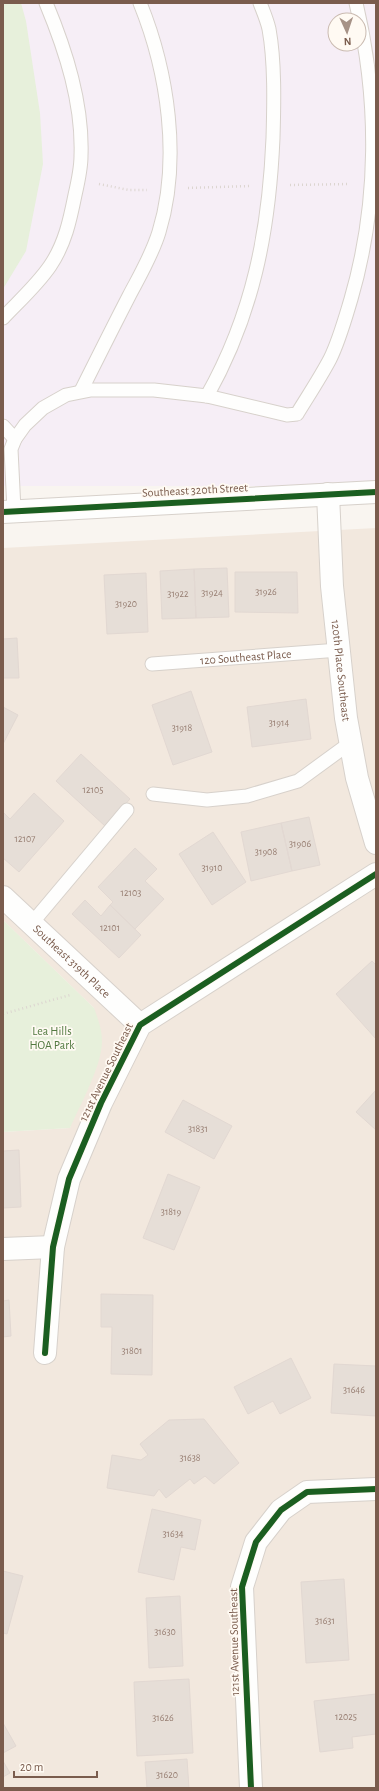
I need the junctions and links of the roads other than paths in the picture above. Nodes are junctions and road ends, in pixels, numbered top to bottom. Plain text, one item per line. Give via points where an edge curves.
1 (46, 3) edge
2 (140, 3) edge
3 (260, 3) edge
4 (356, 3) edge
5 (3, 318) edge
6 (81, 390) junction
7 (206, 396) junction
8 (3, 426) edge
9 (15, 439) junction
10 (376, 492) edge
11 (328, 494) junction
12 (7, 510) edge
13 (339, 650) junction
14 (152, 664) dead end
15 (350, 743) junction
16 (153, 794) dead end
17 (127, 810) dead end
18 (376, 843) edge
19 (376, 874) edge
20 (3, 897) edge
21 (32, 923) junction
22 (140, 1025) junction
23 (53, 1247) junction
24 (3, 1249) edge
25 (45, 1354) dead end
26 (376, 1489) edge
27 (251, 1788) edge

1 - 5 lane via 65,54 78,111 81,134 79,177 72,216 59,251 39,280
2 - 6 lane via 165,86 168,114 168,189 152,252
3 - 7 lane via 268,29 274,100 270,186 262,247 251,292 229,352
4 - 7 lane via 369,66 375,153 367,237 358,278 343,325 330,358 297,414 287,415
6 - 7 lane via 154,390
6 - 9 lane via 42,408
8 - 9 lane
9 - 12 lane via 11,449
10 - 11 street, Southeast 320th Street
11 - 12 street, Southeast 320th Street
11 - 13 street, 120th Place Southeast via 332,586
13 - 14 lane, 120 Southeast Place
13 - 15 street, 120th Place Southeast
15 - 16 lane via 298,781 248,796 207,800
15 - 18 street, 120th Place Southeast via 357,778
17 - 21 lane
19 - 22 street, 121st Avenue Southeast
20 - 21 street, Southeast 319th Place
21 - 22 street, Southeast 319th Place
22 - 23 street, 121st Avenue Southeast via 101,1103 69,1180
23 - 24 street
23 - 25 street, 121st Avenue Southeast
26 - 27 street, 121st Avenue Southeast via 307,1492 282,1510 256,1542 242,1587

